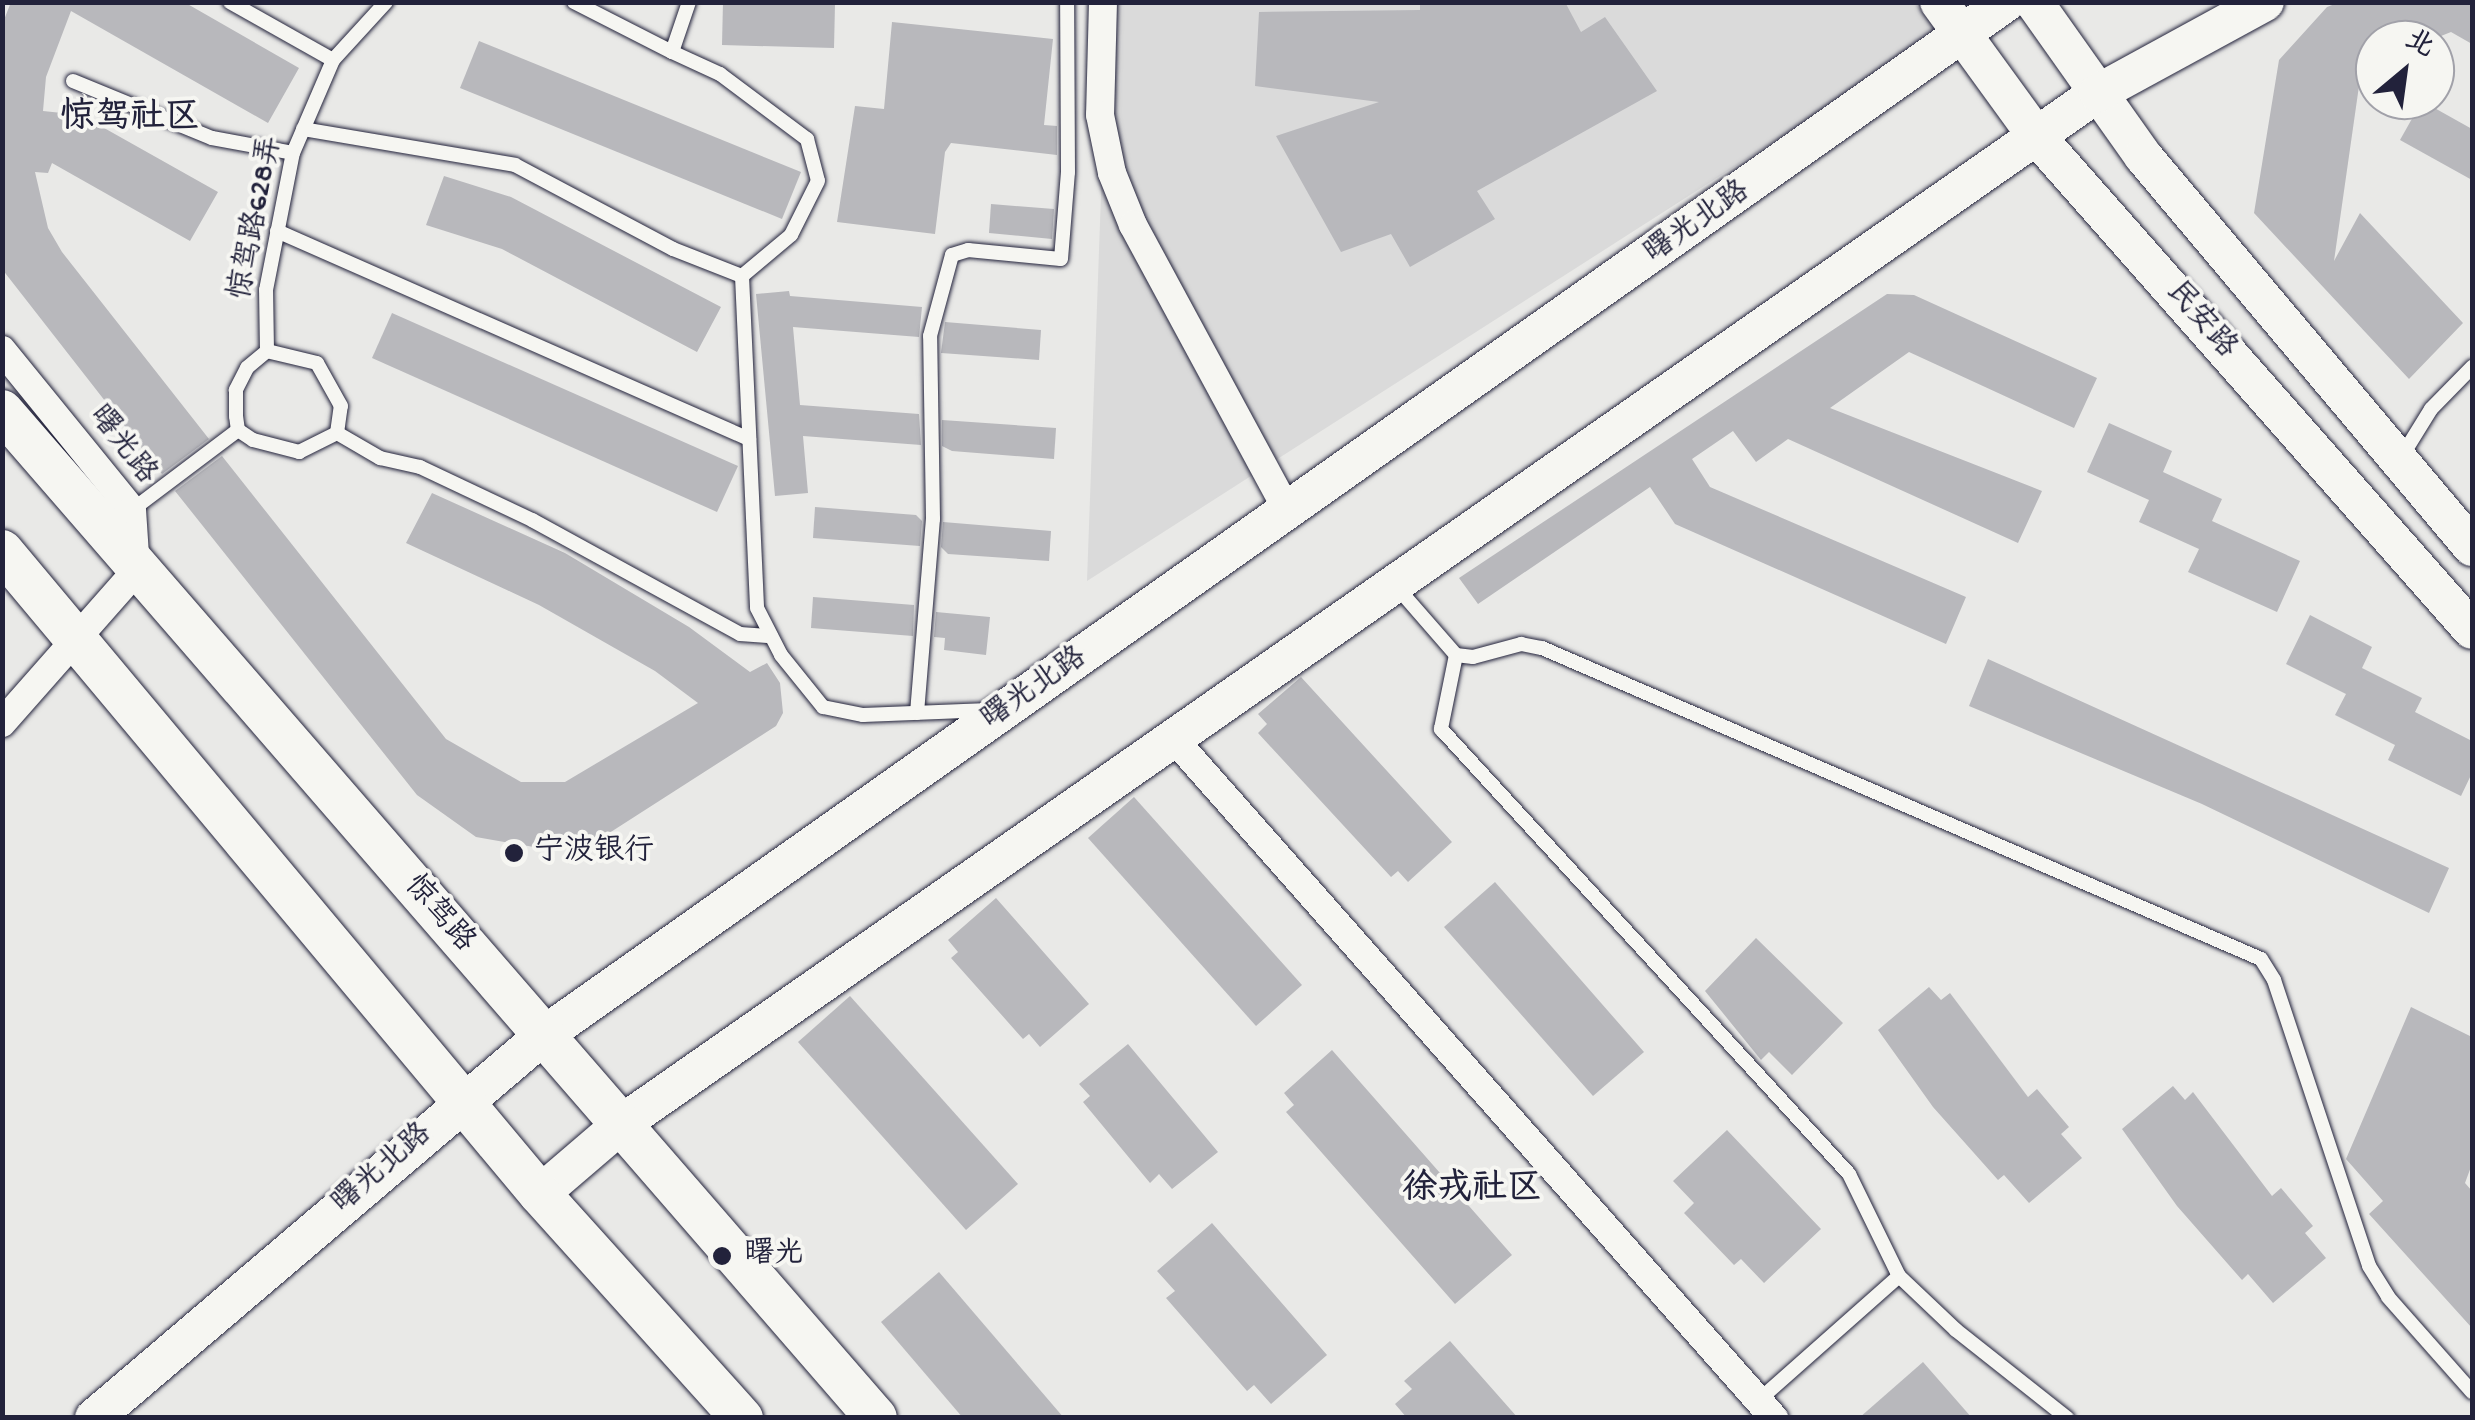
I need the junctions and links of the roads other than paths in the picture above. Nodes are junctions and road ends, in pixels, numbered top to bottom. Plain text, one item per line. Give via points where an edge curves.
1 (230, 2) edge
2 (386, 2) edge
3 (574, 2) edge
4 (689, 2) edge
5 (1067, 2) edge
6 (1103, 2) edge
7 (1938, 2) edge
8 (2007, 2) edge
9 (2034, 2) edge
10 (2265, 2) edge
11 (1963, 38) junction
12 (672, 52) junction
13 (333, 60) junction
14 (72, 81) dead end
15 (2098, 93) junction
16 (304, 128) junction
17 (2037, 136) junction
18 (293, 153) junction
19 (277, 231) junction
20 (742, 276) junction
21 (2, 350) edge
22 (267, 351) junction
23 (2472, 367) edge
24 (2, 411) edge
25 (238, 430) junction
26 (337, 433) junction
27 (749, 438) junction
28 (2399, 460) junction
29 (132, 510) junction
30 (1288, 512) junction
31 (2472, 547) edge
32 (2, 551) edge
33 (136, 571) junction
34 (1395, 584) junction
35 (2472, 630) edge
36 (771, 636) junction
37 (76, 638) junction
38 (1456, 654) junction
39 (1006, 710) junction
40 (917, 713) junction
41 (2, 723) edge
42 (1173, 738) junction
43 (544, 1035) junction
44 (463, 1102) junction
45 (624, 1122) junction
46 (540, 1194) junction
47 (1898, 1276) junction
48 (2472, 1392) edge
49 (1766, 1409) edge
50 (94, 1418) edge
51 (742, 1418) edge
52 (876, 1418) edge
53 (2067, 1418) edge

1 - 13 lane
2 - 13 lane, 惊驾路628弄
3 - 12 lane
4 - 12 lane
5 - 40 lane via 1068,172 1060,259 968,250 952,255 934,318 933,520
6 - 30 street via 1100,114 1112,173 1133,225
7 - 11 main road, 民安路
8 - 11 main road, 曙光北路
9 - 15 main road, 民安路
10 - 15 main road
11 - 17 main road, 民安路
11 - 30 main road, 曙光北路
12 - 20 lane via 720,74 807,139 818,181 791,235
13 - 16 lane, 惊驾路628弄
14 - 18 lane via 212,138
15 - 17 main road
15 - 28 main road, 民安路 via 2143,156
16 - 18 lane, 惊驾路628弄
16 - 20 lane via 514,165 673,249
17 - 34 main road
17 - 35 main road, 民安路
18 - 19 lane, 惊驾路628弄
19 - 22 lane, 惊驾路628弄 via 266,290
19 - 27 lane
20 - 27 lane
21 - 29 street, 曙光路
22 - 25 lane via 247,368 236,390
22 - 26 lane via 317,363 341,406
23 - 28 lane via 2431,409
24 - 33 main road, 惊驾路
25 - 26 lane via 274,449 298,452
25 - 29 lane
26 - 36 lane via 380,458 420,467 532,520 740,634
27 - 36 lane via 756,608
28 - 31 main road, 民安路
29 - 33 street, 曙光路
30 - 39 main road, 曙光北路
32 - 37 main road
33 - 37 street
33 - 43 main road, 惊驾路
34 - 38 lane
34 - 42 main road
36 - 40 lane via 823,708
37 - 41 street
37 - 44 main road
38 - 47 lane via 1442,729 1849,1174
38 - 48 lane via 1473,658 1520,644 1542,648 2261,959 2274,980 2368,1266
39 - 40 lane
39 - 43 main road, 曙光北路
42 - 45 main road
42 - 49 street
43 - 44 main road, 曙光北路
43 - 45 main road, 惊驾路
44 - 46 main road
44 - 50 main road, 曙光北路
45 - 46 main road
45 - 52 main road, 惊驾路
46 - 51 main road
47 - 49 lane
47 - 53 lane

